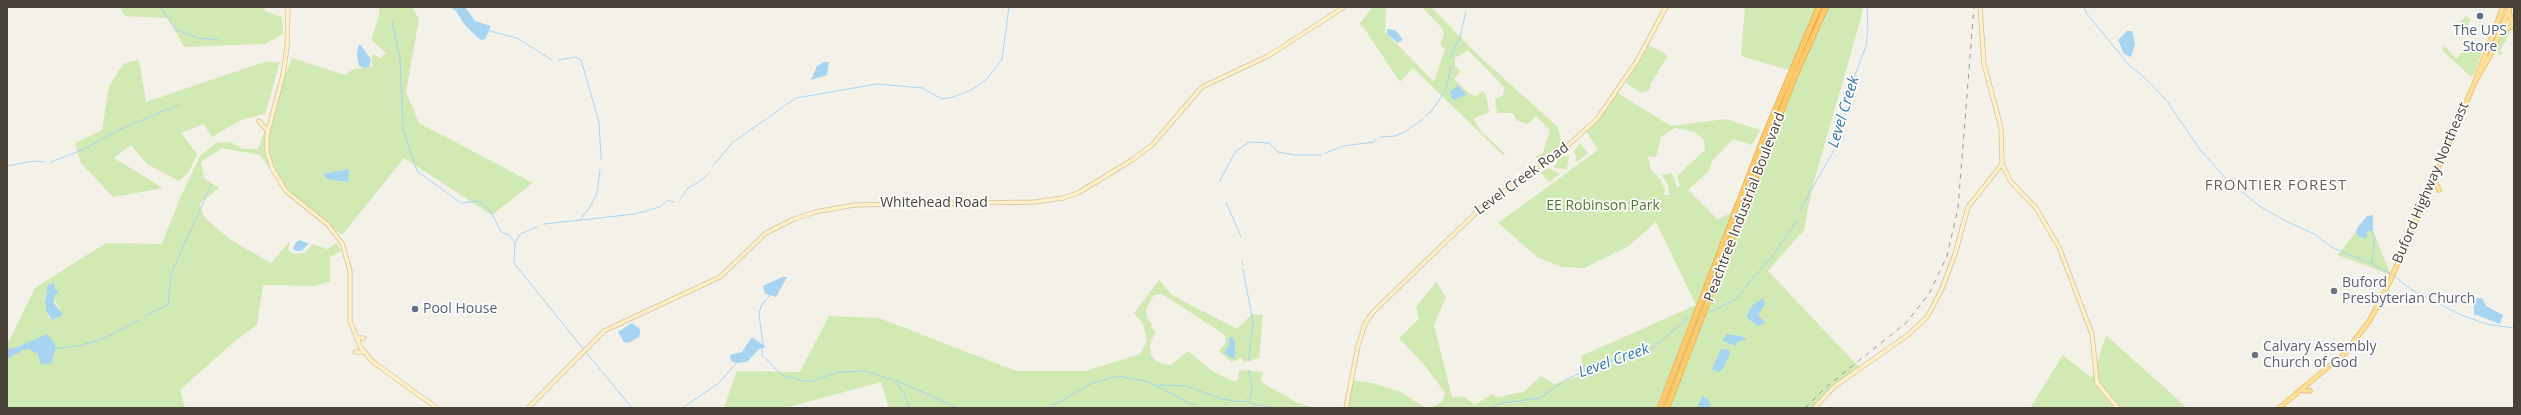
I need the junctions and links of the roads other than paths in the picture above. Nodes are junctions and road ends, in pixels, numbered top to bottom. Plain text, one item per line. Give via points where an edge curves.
1 (288, 7) edge
2 (1344, 7) edge
3 (1666, 7) edge
4 (1819, 7) edge
5 (1826, 7) edge
6 (1980, 7) edge
7 (2503, 7) edge
8 (2510, 9) edge
9 (2499, 33) junction
10 (2475, 82) junction
11 (259, 121) dead end
12 (267, 130) junction
13 (2002, 164) junction
14 (2434, 178) junction
15 (2439, 190) dead end
16 (356, 338) junction
17 (364, 338) dead end
18 (355, 352) dead end
19 (365, 352) junction
20 (2300, 390) junction
21 (2310, 391) dead end
22 (437, 408) edge
23 (528, 408) edge
24 (1346, 408) edge
25 (1660, 408) edge
26 (1667, 408) edge
27 (1814, 408) edge
28 (2118, 408) edge
29 (2278, 408) edge

1 - 12 street via 283,75
2 - 23 street, Whitehead Road via 1268,56 1206,84 1152,144 1132,160 1078,193 1053,200 980,204 871,204 815,212 794,219 766,233 720,277 604,331
3 - 24 street, Level Creek Road via 1637,61 1598,119 1564,149 1483,206 1374,312 1365,324 1358,346
4 - 25 highway, Peachtree Industrial Boulevard via 1731,220
5 - 26 highway, Peachtree Industrial Boulevard via 1782,109
6 - 13 street via 1984,64 2001,128
7 - 10 main road
8 - 9 main road
8 - 9 main road via 2513,26
9 - 10 main road
10 - 14 main road, Buford Highway Northeast
11 - 12 street
12 - 16 street via 268,155 278,180 290,195 328,224 344,247 350,271 349,317
13 - 27 street via 1968,207 1955,254 1941,291 1927,317 1908,335 1835,386
13 - 28 street via 2011,182 2036,208 2059,247 2092,334 2097,383
14 - 15 main road
14 - 20 main road, Buford Highway Northeast via 2370,320 2344,353
16 - 17 street
16 - 19 street
18 - 19 street
19 - 22 street via 378,365
20 - 21 main road
20 - 29 main road, Buford Highway Northeast

